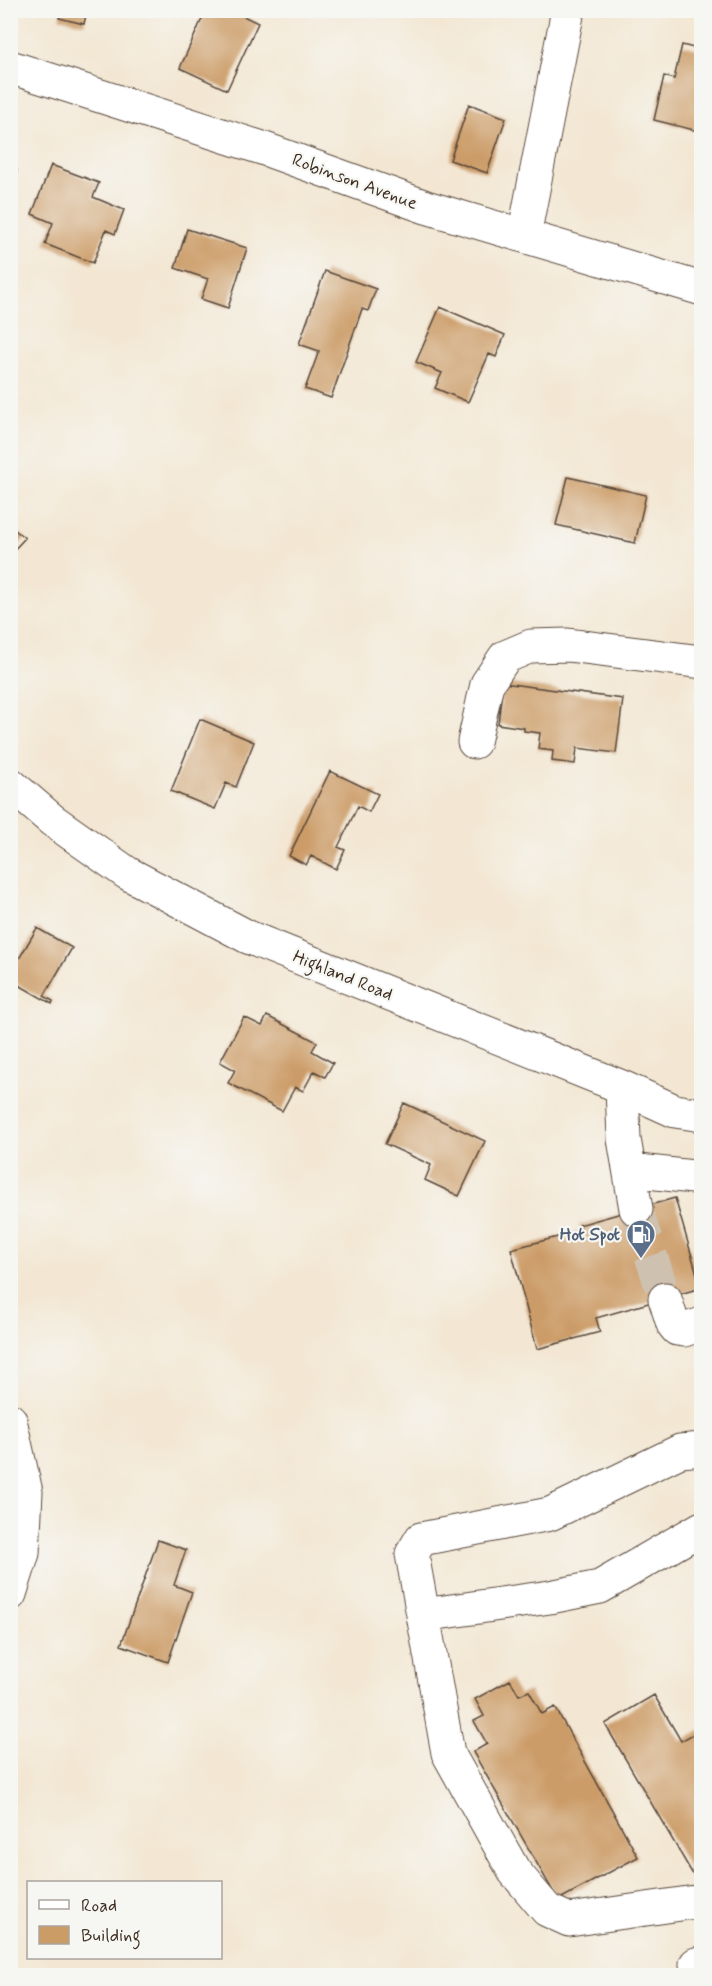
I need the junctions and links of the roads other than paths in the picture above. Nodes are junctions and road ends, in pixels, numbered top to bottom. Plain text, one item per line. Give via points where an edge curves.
1 (568, 10) edge
2 (10, 67) edge
3 (524, 236) junction
4 (702, 289) edge
5 (702, 662) edge
6 (474, 742) dead end
7 (10, 784) edge
8 (622, 1087) junction
9 (702, 1115) edge
10 (630, 1170) junction
11 (702, 1178) edge
12 (636, 1209) tunnel mouth
13 (665, 1299) tunnel mouth
14 (702, 1324) edge
15 (10, 1420) edge
16 (702, 1449) edge
17 (702, 1528) edge
18 (10, 1594) edge
19 (423, 1615) junction
20 (702, 1901) edge

1 - 3 street
2 - 3 street, Robinson Avenue via 262,148 426,207
3 - 4 street, Robinson Avenue
5 - 6 street via 568,645 531,646 506,657 487,684
7 - 8 street, Highland Road via 52,820 127,873 248,937
8 - 9 street, Highland Road via 675,1111
8 - 10 street
10 - 11 street
10 - 12 street
13 - 14 street via 677,1329
15 - 18 street via 26,1492 23,1553
16 - 19 street via 680,1451 550,1514 421,1539 412,1554
17 - 19 street via 600,1587
19 - 20 street via 448,1753 514,1871 547,1910 569,1920

